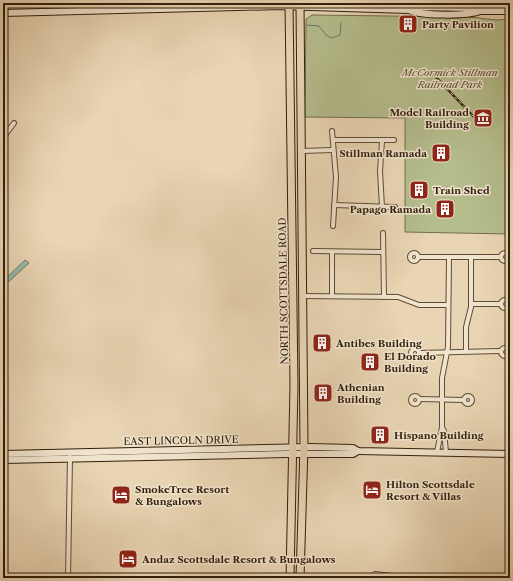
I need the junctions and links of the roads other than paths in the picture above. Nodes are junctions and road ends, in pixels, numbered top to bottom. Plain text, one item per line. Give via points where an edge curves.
1 (289, 4) edge
2 (300, 5) edge
3 (510, 11) edge
4 (3, 13) edge
5 (291, 107) junction
6 (14, 123) dead end
7 (332, 130) dead end
8 (3, 138) edge
9 (333, 140) junction
10 (394, 140) dead end
11 (382, 141) junction
12 (333, 150) junction
13 (301, 151) junction
14 (292, 189) junction
15 (334, 205) junction
16 (382, 207) junction
17 (396, 207) dead end
18 (333, 226) dead end
19 (383, 233) dead end
20 (313, 251) dead end
21 (332, 252) junction
22 (383, 252) junction
23 (293, 256) junction
24 (418, 257) dead end
25 (449, 257) junction
26 (471, 257) junction
27 (501, 257) dead end
28 (302, 296) junction
29 (332, 296) junction
30 (384, 297) junction
31 (472, 304) junction
32 (501, 304) dead end
33 (448, 305) junction
34 (293, 320) junction
35 (466, 351) junction
36 (500, 351) dead end
37 (448, 352) junction
38 (419, 353) dead end
39 (303, 359) junction
40 (294, 360) junction
41 (419, 400) dead end
42 (442, 400) junction
43 (464, 400) dead end
44 (442, 427) junction
45 (294, 450) junction
46 (304, 451) junction
47 (437, 452) junction
48 (446, 452) junction
49 (3, 454) edge
50 (510, 454) edge
51 (70, 455) junction
52 (3, 460) edge
53 (375, 574) dead end
54 (68, 578) edge
55 (290, 578) edge
56 (300, 578) edge
57 (402, 578) edge
58 (409, 578) edge

1 - 2 main road
1 - 4 main road
1 - 5 main road, NORTH SCOTTSDALE ROAD
2 - 3 main road via 428,13 473,14 480,11
2 - 13 main road, NORTH SCOTTSDALE ROAD
5 - 13 main road via 295,121 295,143
5 - 14 main road, NORTH SCOTTSDALE ROAD
6 - 8 street
7 - 9 street
9 - 11 street
9 - 12 street
10 - 11 street
11 - 16 street
12 - 13 street
12 - 15 street via 336,177
13 - 14 main road via 296,158 296,178
13 - 28 main road, NORTH SCOTTSDALE ROAD
14 - 23 main road, NORTH SCOTTSDALE ROAD
15 - 16 street
15 - 18 street
16 - 17 street
19 - 22 street
20 - 21 street
21 - 22 street
21 - 29 street
22 - 30 street
23 - 28 main road via 297,289
23 - 34 main road, NORTH SCOTTSDALE ROAD
24 - 25 street
25 - 26 street
25 - 33 street
26 - 27 street
26 - 31 street
28 - 29 street
28 - 34 main road
28 - 39 main road, NORTH SCOTTSDALE ROAD
29 - 30 street
30 - 33 street via 401,298 424,305
31 - 32 street
31 - 35 street via 466,327
33 - 37 street
34 - 40 main road, NORTH SCOTTSDALE ROAD
35 - 36 street
35 - 37 street
37 - 38 street
37 - 42 street via 442,378
39 - 40 main road
39 - 46 main road, NORTH SCOTTSDALE ROAD
40 - 45 main road, NORTH SCOTTSDALE ROAD
41 - 42 street
42 - 43 street
42 - 44 street
44 - 47 street
44 - 48 street
45 - 46 main road, EAST LINCOLN DRIVE
45 - 51 main road, EAST LINCOLN DRIVE
45 - 55 main road, NORTH SCOTTSDALE ROAD
46 - 47 main road, EAST LINCOLN DRIVE via 353,454 358,451
46 - 56 main road, NORTH SCOTTSDALE ROAD
47 - 48 main road, EAST LINCOLN DRIVE
48 - 50 main road, EAST LINCOLN DRIVE
49 - 51 main road, EAST LINCOLN DRIVE
51 - 52 main road, EAST LINCOLN DRIVE
51 - 54 street
53 - 57 street
57 - 58 street

